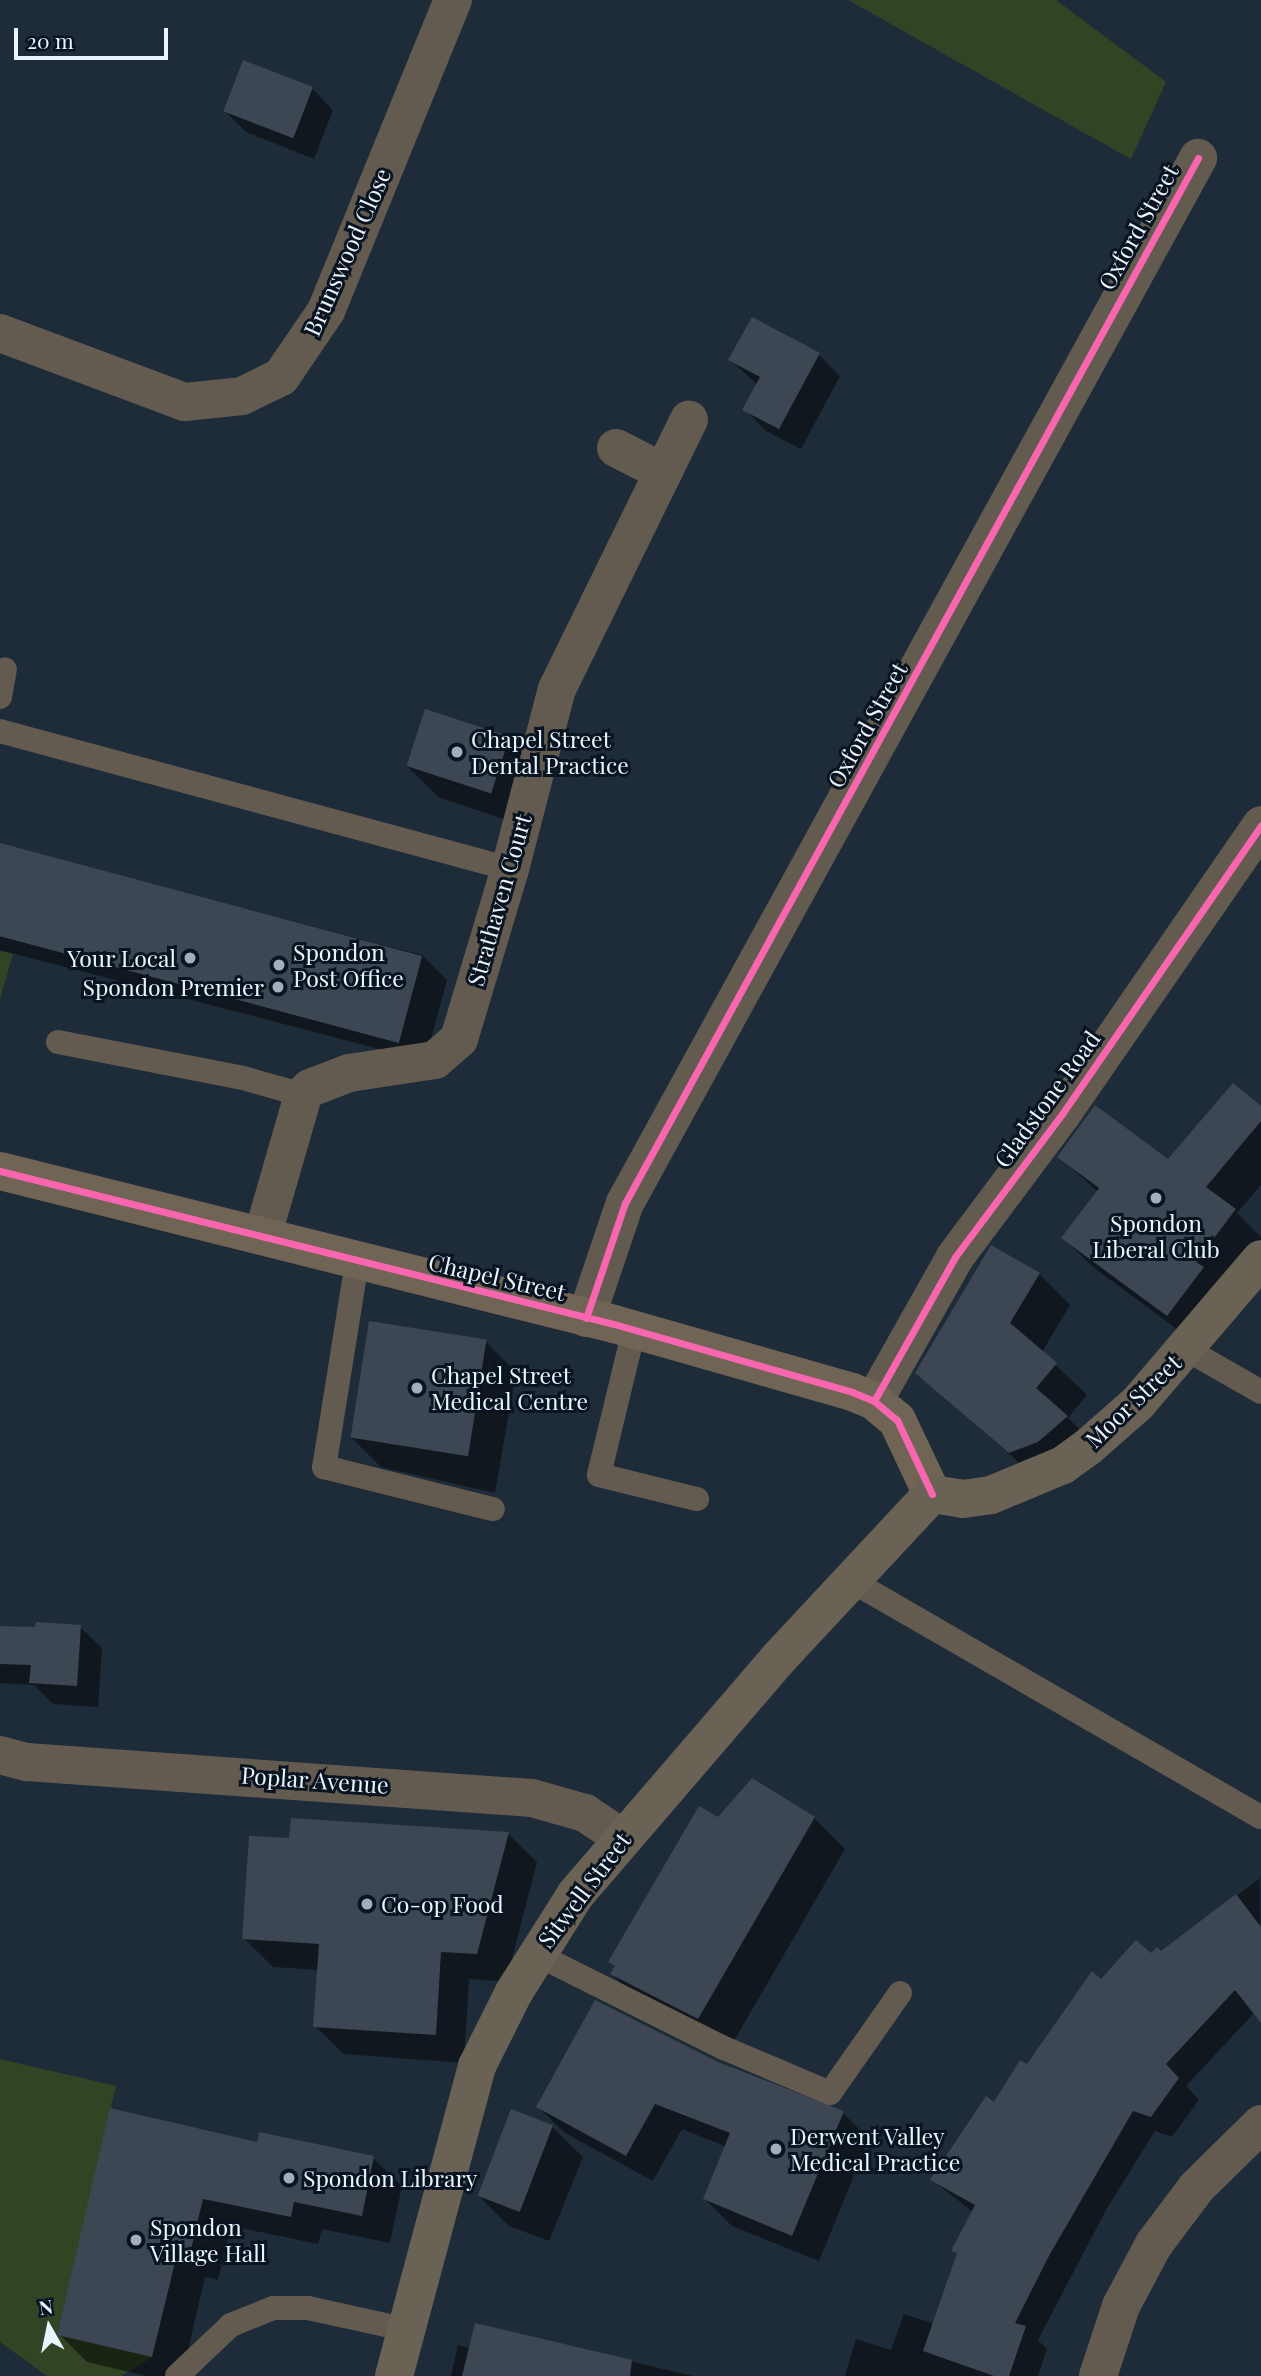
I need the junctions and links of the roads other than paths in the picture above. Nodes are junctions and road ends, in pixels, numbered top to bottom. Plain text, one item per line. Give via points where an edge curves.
1 (453, 0) edge
2 (1198, 158) dead end
3 (0, 333) edge
4 (689, 420) dead end
5 (616, 448) dead end
6 (663, 472) junction
7 (5, 669) dead end
8 (0, 697) edge
9 (0, 731) edge
10 (1261, 825) edge
11 (510, 869) junction
12 (58, 1042) dead end
13 (303, 1095) junction
14 (0, 1171) edge
15 (263, 1234) junction
16 (1261, 1259) edge
17 (357, 1262) junction
18 (586, 1318) junction
19 (634, 1330) junction
20 (1186, 1349) junction
21 (1261, 1392) edge
22 (874, 1401) junction
23 (932, 1494) junction
24 (697, 1499) dead end
25 (493, 1509) dead end
26 (850, 1580) junction
27 (0, 1755) edge
28 (1261, 1816) edge
29 (621, 1837) junction
30 (536, 1954) junction
31 (900, 1993) dead end
32 (1261, 2124) edge
33 (408, 2330) junction
34 (177, 2376) edge
35 (394, 2376) edge
36 (1098, 2376) edge

1 - 3 street, Brunswood Close via 326,310 281,377 242,396 185,402
2 - 18 street, Oxford Street via 625,1203
4 - 6 street, Strathaven Court
5 - 6 street
6 - 11 street, Strathaven Court via 557,689
7 - 8 lane
9 - 11 lane
10 - 22 street, Gladstone Road via 1062,1114 955,1257
11 - 13 street, Strathaven Court via 452,1049 435,1060 324,1080
12 - 13 lane via 243,1078
13 - 15 street
14 - 15 street, Chapel Street
15 - 17 street, Chapel Street
16 - 20 main road, Moor Street
17 - 18 street, Chapel Street
17 - 25 lane via 324,1467
18 - 19 street, Chapel Street
19 - 22 street, Chapel Street
19 - 24 lane via 599,1475
20 - 21 lane
20 - 23 main road, Moor Street via 1112,1428 1063,1465 977,1498
22 - 23 street, Chapel Street via 897,1420
23 - 26 main road, Sitwell Street
26 - 28 lane
26 - 29 main road, Sitwell Street
27 - 29 street, Poplar Avenue via 27,1762 532,1798 585,1813
29 - 30 main road, Sitwell Street
30 - 31 lane via 724,2048 830,2093
30 - 33 main road, Sitwell Street via 477,2066
32 - 36 street via 1197,2186 1154,2244 1122,2306
33 - 34 lane via 308,2308 274,2308 231,2325
33 - 35 main road, Sitwell Street

